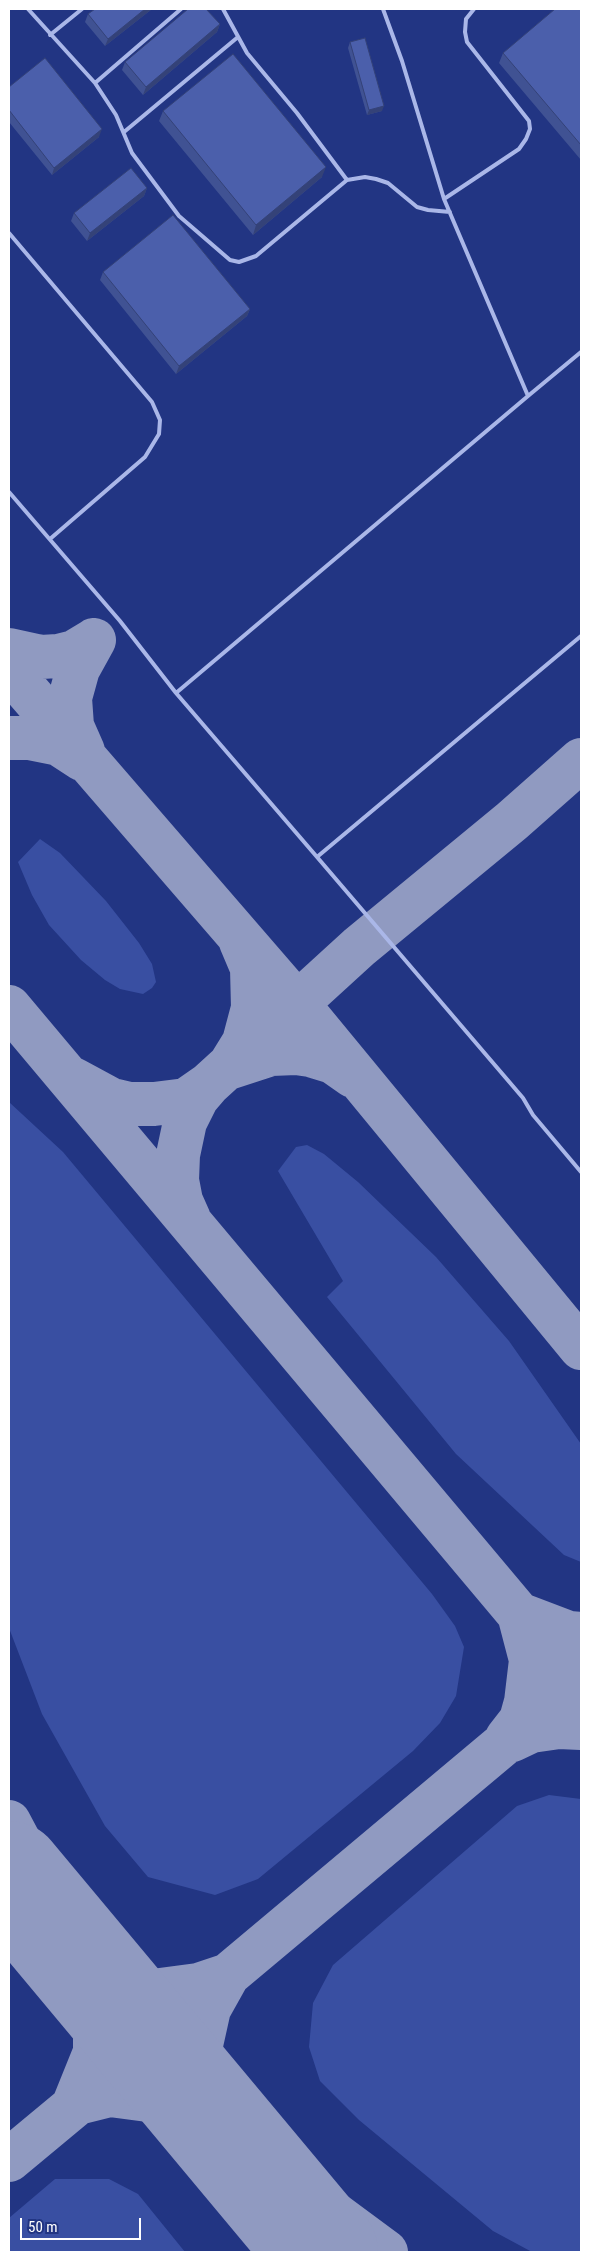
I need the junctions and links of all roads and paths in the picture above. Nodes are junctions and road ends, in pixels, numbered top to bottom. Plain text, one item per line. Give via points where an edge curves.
1 (28, 9) edge
2 (82, 9) edge
3 (181, 9) edge
4 (223, 9) edge
5 (382, 9) edge
6 (474, 9) edge
7 (50, 34) junction
8 (238, 37) junction
9 (95, 83) junction
10 (124, 132) junction
11 (347, 180) junction
12 (444, 198) junction
13 (450, 212) junction
14 (9, 233) edge
15 (581, 352) edge
16 (528, 396) junction
17 (9, 492) edge
18 (50, 539) junction
19 (581, 636) edge
20 (176, 693) junction
21 (317, 857) junction
22 (581, 1172) edge

1 - 7 lane
2 - 7 lane
3 - 9 lane
4 - 8 lane
5 - 12 lane via 402,61
6 - 12 lane via 466,19 464,32 467,42 529,121 530,129 519,149
7 - 9 lane
8 - 10 lane
8 - 11 lane via 247,53
9 - 10 lane
10 - 11 lane via 142,169 180,216 219,252 239,262 256,256
11 - 13 lane via 376,179 388,183 416,207
12 - 13 lane
13 - 16 lane
14 - 18 lane via 152,402 160,420 159,434 145,457
15 - 16 lane
16 - 20 lane
17 - 18 lane
18 - 20 lane
19 - 21 lane
20 - 21 lane
21 - 22 lane via 523,1098

